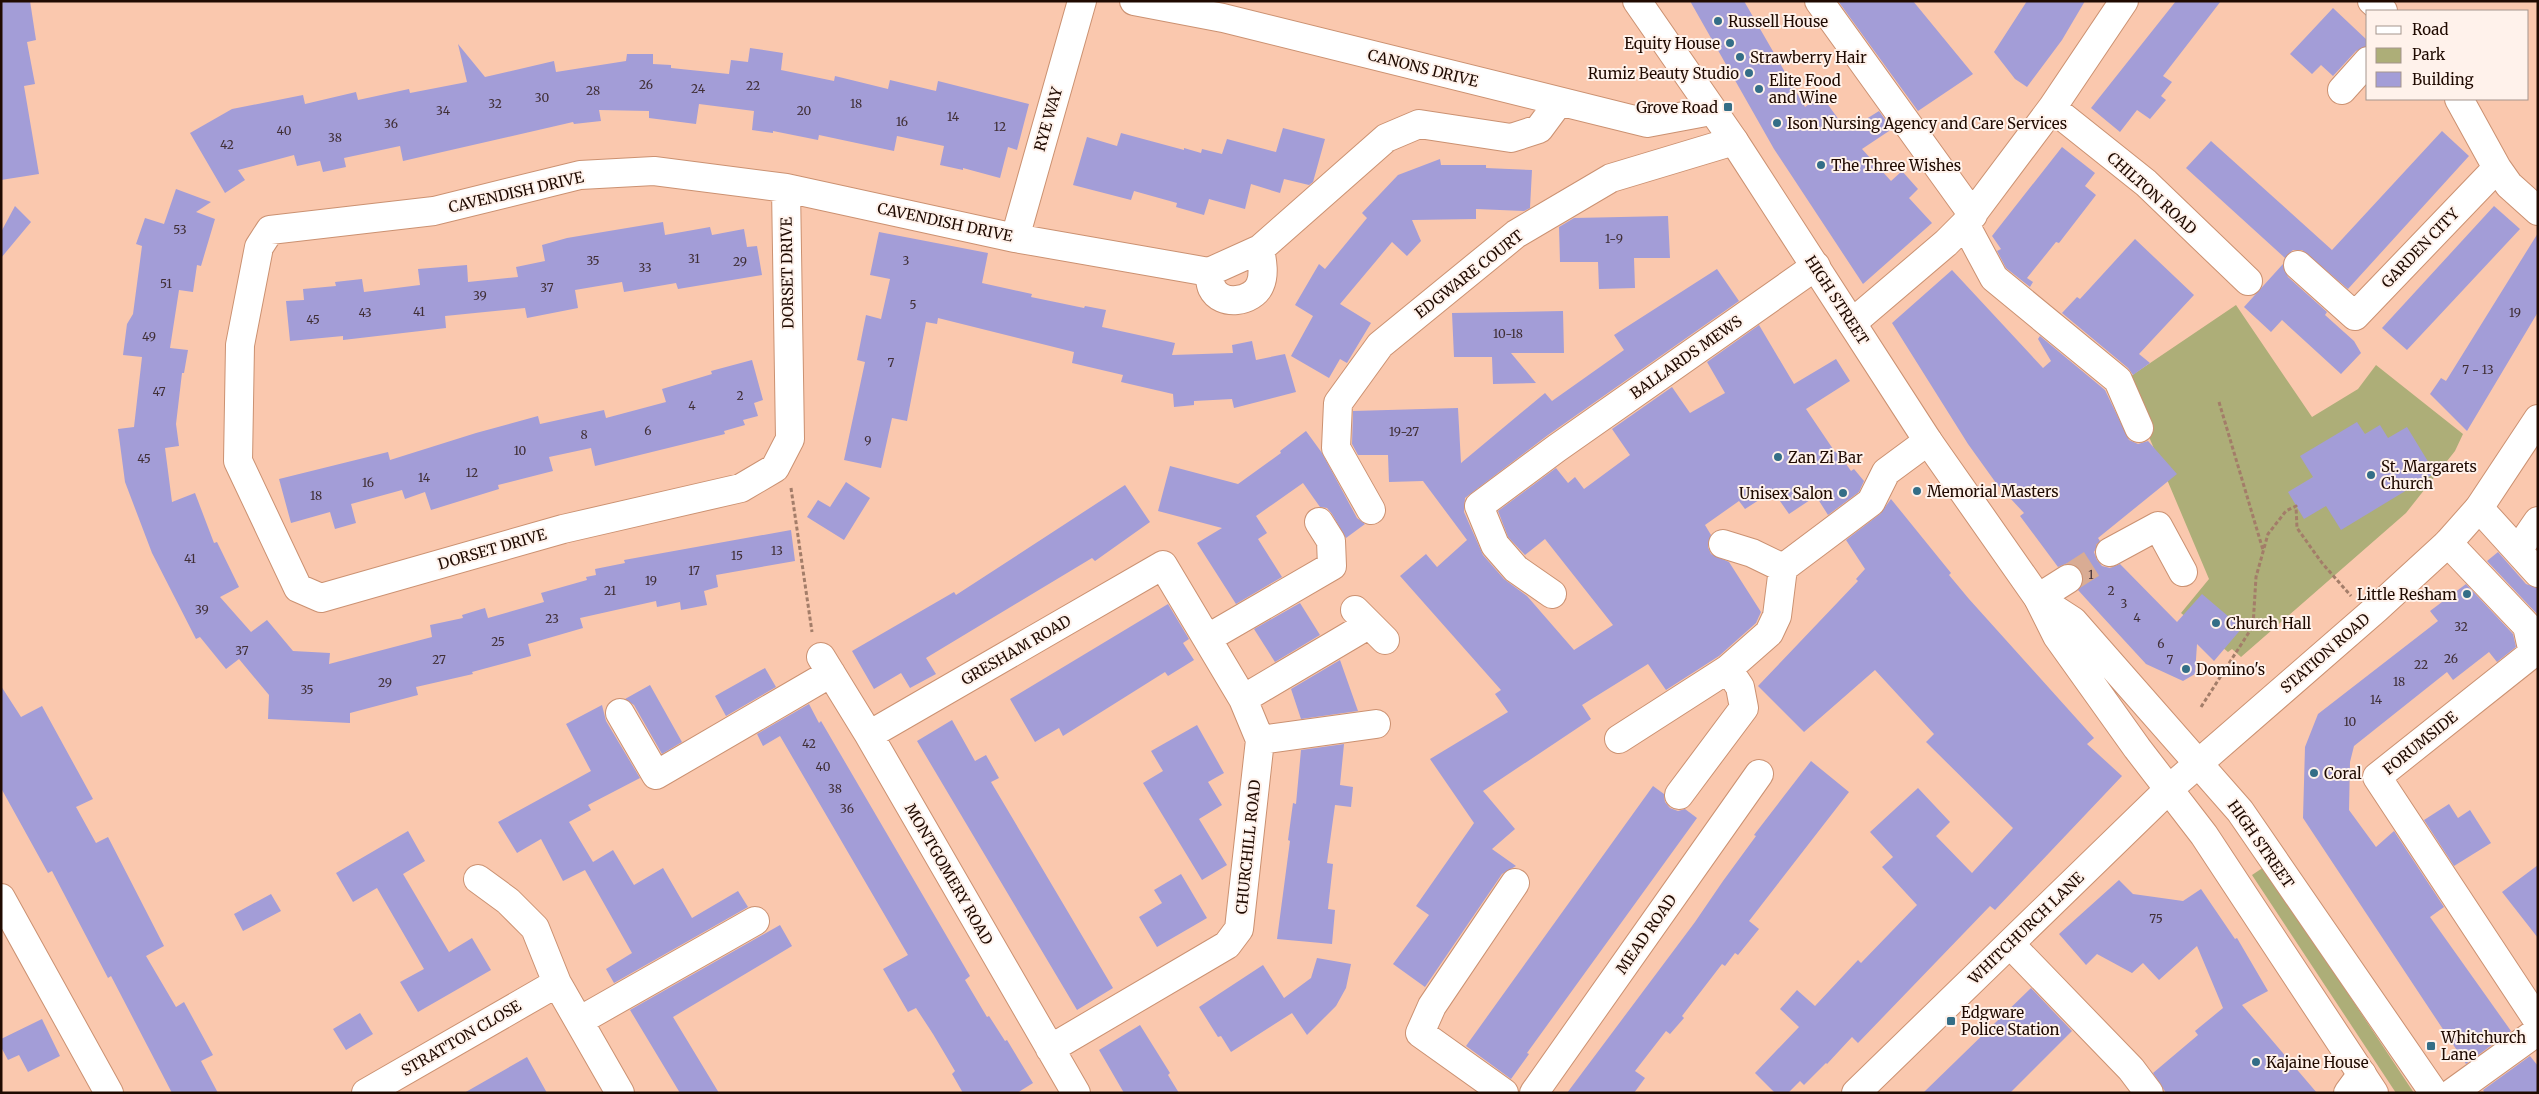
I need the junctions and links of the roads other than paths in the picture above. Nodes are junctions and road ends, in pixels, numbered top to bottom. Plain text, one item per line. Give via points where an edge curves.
1 (1082, 1) edge
2 (1134, 1) edge
3 (1819, 1) edge
4 (2124, 1) edge
5 (2372, 1) edge
6 (1640, 2) edge
7 (1226, 10) edge
8 (2382, 10) edge
9 (2366, 63) edge
10 (2342, 90) dead end
11 (2460, 100) edge
12 (1559, 102) junction
13 (2052, 108) junction
14 (1711, 111) junction
15 (1734, 141) junction
16 (2497, 168) junction
17 (786, 188) junction
18 (2538, 211) edge
19 (1969, 219) junction
20 (270, 230) joint
21 (1015, 238) junction
22 (1260, 250) junction
23 (2298, 265) dead end
24 (1816, 266) junction
25 (1209, 272) junction
26 (2248, 281) dead end
27 (1852, 323) junction
28 (2538, 419) edge
29 (2139, 428) dead end
30 (1928, 441) junction
31 (2479, 508) junction
32 (1371, 510) dead end
33 (2538, 521) edge
34 (1319, 522) dead end
35 (2448, 542) junction
36 (1723, 544) dead end
37 (2518, 550) junction
38 (2110, 552) tunnel mouth
39 (1163, 565) joint
40 (1783, 568) junction
41 (2183, 572) dead end
42 (2538, 573) edge
43 (2068, 579) tunnel mouth
44 (1552, 594) dead end
45 (2038, 598) junction
46 (1370, 625) dead end
47 (1208, 638) junction
48 (1728, 669) junction
49 (1243, 699) junction
50 (620, 713) dead end
51 (1376, 724) dead end
52 (869, 735) junction
53 (1619, 739) dead end
54 (1260, 740) junction
55 (2198, 763) junction
56 (1759, 774) dead end
57 (2169, 790) junction
58 (1679, 795) dead end
59 (478, 879) dead end
60 (1515, 883) dead end
61 (1, 898) edge
62 (755, 921) dead end
63 (2010, 944) junction
64 (557, 983) junction
65 (579, 1021) junction
66 (2538, 1021) edge
67 (2538, 1031) edge
68 (1050, 1049) junction
69 (2361, 1087) edge
70 (109, 1093) edge
71 (366, 1093) edge
72 (620, 1093) edge
73 (1076, 1093) edge
74 (1504, 1093) edge
75 (1534, 1093) edge
76 (1856, 1093) edge
77 (2149, 1093) edge
78 (2434, 1093) edge
79 (2452, 1093) edge

1 - 21 street, RYE WAY
2 - 7 street, CANONS DRIVE
3 - 19 street
4 - 13 street
5 - 8 street
6 - 14 street, HIGH STREET
7 - 12 street, CANONS DRIVE
9 - 10 street
11 - 16 street
12 - 14 street, CANONS DRIVE via 1647,123
12 - 22 street via 1539,129 1510,138 1419,124 1386,138
13 - 19 street
13 - 26 street, CHILTON ROAD via 2146,184
14 - 15 street, HIGH STREET
15 - 24 street, HIGH STREET
15 - 32 street, EDGWARE COURT via 1611,178 1516,234 1380,345 1338,403 1336,448
16 - 18 street via 2509,185
16 - 23 street, GARDEN CITY via 2355,316
17 - 20 street, CAVENDISH DRIVE via 654,171 580,175 434,211
17 - 20 street, DORSET DRIVE via 790,439 775,468 741,488 562,529 321,598 298,588 238,461 240,345 259,247
17 - 21 street, CAVENDISH DRIVE
19 - 27 street via 1946,243
19 - 29 street via 1994,278 2118,380
21 - 25 street, CAVENDISH DRIVE
22 - 25 street
22 - 25 street via 1262,277 1260,286 1252,295 1240,300 1219,296 1212,288
24 - 27 street, HIGH STREET
24 - 44 street, BALLARDS MEWS via 1479,506 1496,545 1516,569
27 - 30 street, HIGH STREET
28 - 31 street, STATION ROAD
30 - 40 street via 1886,472 1871,502
30 - 45 street, HIGH STREET
31 - 35 street, STATION ROAD
31 - 37 street
33 - 37 street
34 - 47 street via 1331,541 1332,566
35 - 55 street, STATION ROAD
35 - 66 street, FORUMSIDE via 2527,626 2533,653 2378,777
36 - 40 street
37 - 42 street
38 - 41 street via 2158,526
39 - 47 street, CHURCHILL ROAD
39 - 52 street, GRESHAM ROAD
40 - 48 street via 1777,616 1769,633
43 - 45 street
45 - 55 street, HIGH STREET via 2073,621
45 - 57 street, HIGH STREET via 2057,636
46 - 49 street
47 - 49 street, CHURCHILL ROAD
48 - 53 street
48 - 58 street via 1740,687 1744,708
49 - 54 street, CHURCHILL ROAD
50 - 52 street, MONTGOMERY ROAD via 656,775 826,665
51 - 54 street
52 - 68 street, MONTGOMERY ROAD
54 - 68 street, CHURCHILL ROAD via 1239,929 1227,945
55 - 57 street, WHITCHURCH LANE
55 - 78 street, HIGH STREET via 2240,811
56 - 75 street, MEAD ROAD
57 - 63 street, WHITCHURCH LANE
57 - 69 street, HIGH STREET via 2204,835
59 - 64 street via 508,901 535,928
60 - 74 street via 1432,1006 1420,1033
61 - 70 street
62 - 65 street
63 - 76 street, WHITCHURCH LANE
63 - 77 street via 2131,1069
64 - 65 street
64 - 71 street, STRATTON CLOSE
65 - 72 street
67 - 79 street
68 - 73 street, MONTGOMERY ROAD

